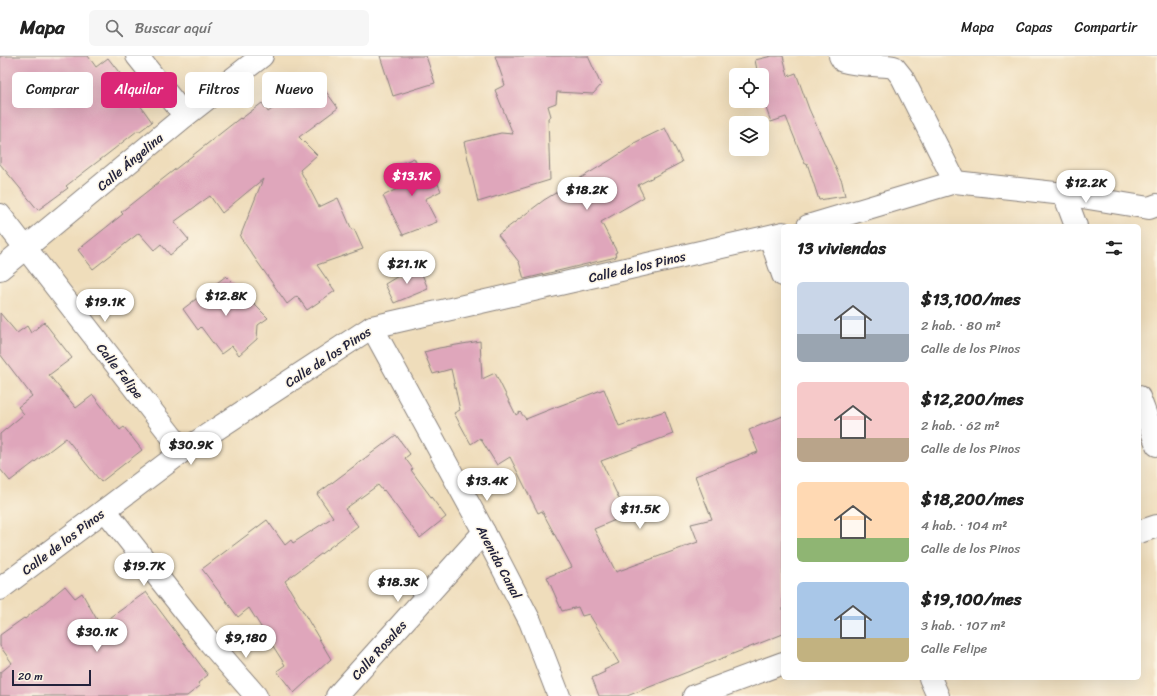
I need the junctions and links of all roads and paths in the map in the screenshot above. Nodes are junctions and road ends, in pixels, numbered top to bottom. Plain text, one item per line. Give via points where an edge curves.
1 (137, 56) edge
2 (262, 56) edge
3 (840, 56) edge
4 (184, 116) junction
5 (955, 182) junction
6 (1064, 194) junction
7 (1157, 205) edge
8 (0, 215) edge
9 (815, 224) edge
10 (1075, 224) edge
11 (776, 235) edge
12 (25, 249) junction
13 (781, 264) edge
14 (0, 269) edge
15 (372, 327) junction
16 (1141, 402) edge
17 (1157, 445) edge
18 (183, 451) junction
19 (105, 510) junction
20 (1157, 526) edge
21 (1141, 531) edge
22 (484, 532) junction
23 (0, 589) edge
24 (781, 664) edge
25 (931, 680) edge
26 (256, 696) edge
27 (338, 696) edge
28 (559, 696) edge
29 (694, 696) edge
30 (938, 696) edge

1 - 4 street
2 - 4 street, Calle Ángelina
3 - 5 street via 843,61 854,64 894,67 902,77
4 - 12 street, Calle Ángelina
5 - 6 street
5 - 9 street
6 - 7 street via 1149,208
6 - 10 street
8 - 12 street, Calle Felipe
11 - 13 street
11 - 15 street, Calle de los Pinos
12 - 14 street, Calle Ángelina
12 - 18 street, Calle Felipe
15 - 18 street, Calle de los Pinos
15 - 22 street, Avenida Canal
16 - 17 street
18 - 19 street, Calle de los Pinos
19 - 23 street, Calle de los Pinos
19 - 26 street via 211,644
20 - 21 street
22 - 27 street, Calle Rosales
22 - 28 street, Avenida Canal via 530,621
24 - 29 street
25 - 30 street

